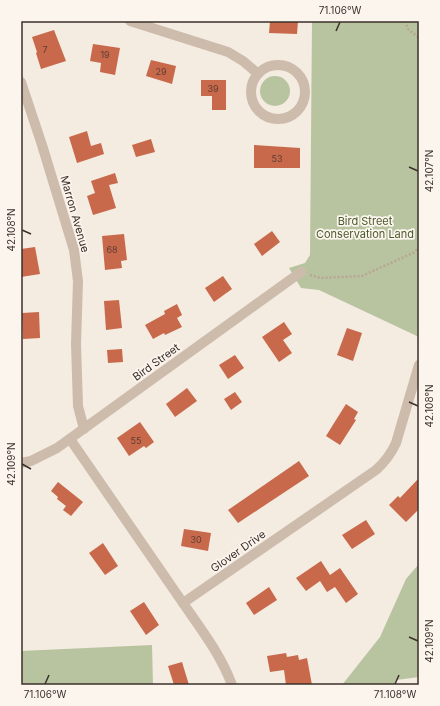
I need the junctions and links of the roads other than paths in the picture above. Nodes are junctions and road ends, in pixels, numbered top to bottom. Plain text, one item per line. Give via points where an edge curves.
1 (130, 21) edge
2 (257, 73) junction
3 (21, 82) edge
4 (301, 272) road end
5 (419, 365) edge
6 (84, 428) junction
7 (70, 439) junction
8 (21, 463) edge
9 (183, 603) junction
10 (232, 685) edge

1 - 2 street via 228,52 243,60
2 - 2 street via 250,89 254,106 259,112 266,117 283,119 299,110 306,92 299,74 292,68 278,64 265,67
3 - 6 street, Marron Avenue via 74,250 78,281 78,406
4 - 6 street, Bird Street
5 - 9 street, Glover Drive via 398,439 382,464
6 - 7 street, Bird Street
7 - 8 street, Bird Street via 50,452
7 - 9 street
9 - 10 street via 217,653

